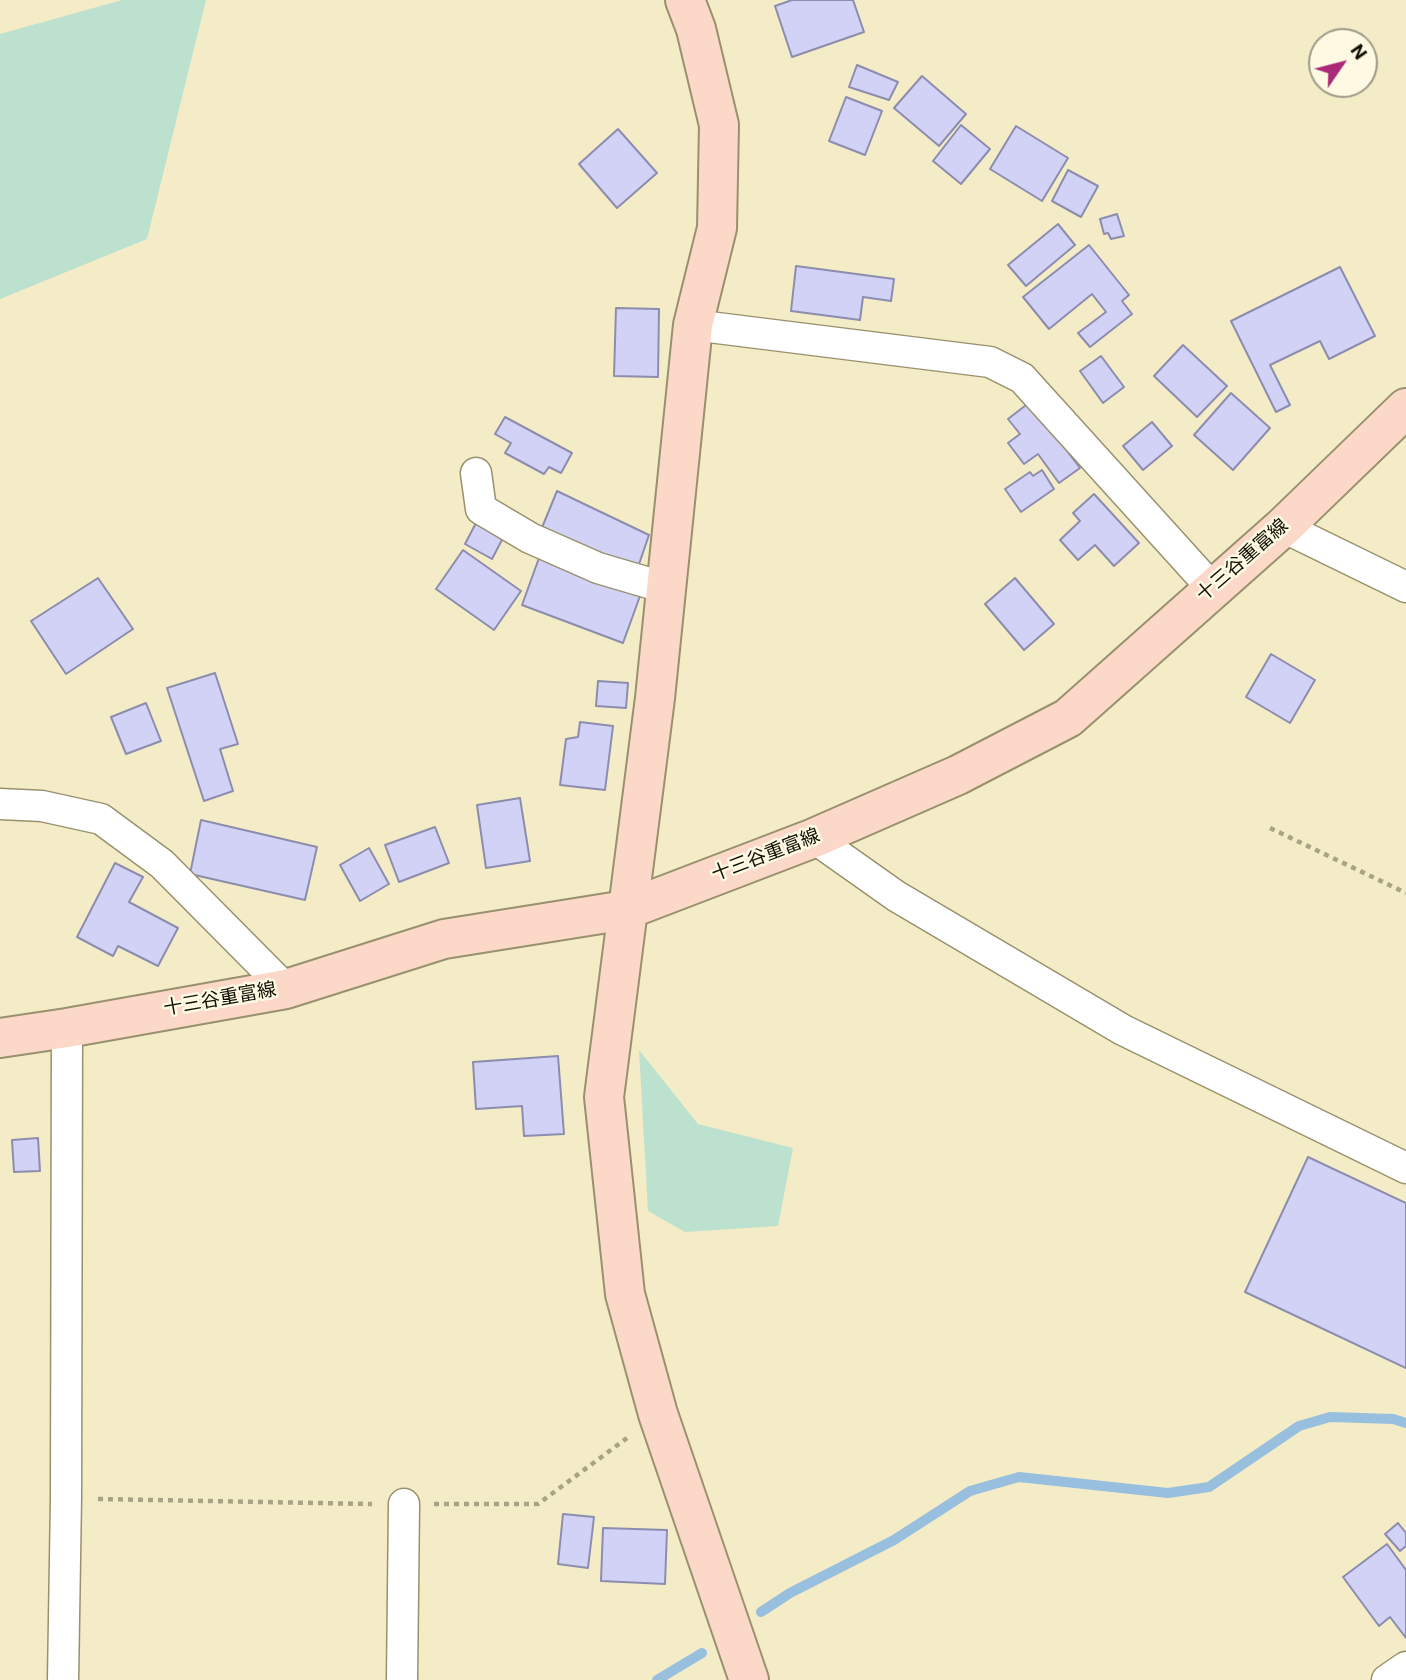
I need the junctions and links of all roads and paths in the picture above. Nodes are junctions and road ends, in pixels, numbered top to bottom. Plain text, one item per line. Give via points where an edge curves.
1 (685, 0) edge
2 (693, 324) junction
3 (1406, 408) edge
4 (476, 473) dead end
5 (1283, 527) junction
6 (1406, 587) edge
7 (666, 588) junction
8 (1212, 588) junction
9 (0, 804) edge
10 (1270, 828) dead end
11 (814, 838) junction
12 (1406, 893) edge
13 (626, 910) junction
14 (286, 989) junction
15 (67, 1028) junction
16 (0, 1038) edge
17 (1406, 1168) edge
18 (404, 1504) dead end
19 (1406, 1667) edge
20 (63, 1680) edge
21 (402, 1680) edge
22 (749, 1680) edge
23 (1387, 1680) edge

1 - 2 street via 719,125 717,228
2 - 7 street
2 - 8 street via 989,362 1022,378
3 - 5 street, 十三谷重富線
4 - 7 street via 481,509 530,538 598,568
5 - 6 street
5 - 8 street, 十三谷重富線
7 - 13 street
8 - 11 street, 十三谷重富線 via 1068,718 958,775
9 - 14 street via 42,806 101,819 162,864
10 - 12 path
11 - 13 street, 十三谷重富線
11 - 17 street via 896,896 1123,1030
13 - 14 street, 十三谷重富線 via 444,939
13 - 22 street via 604,1097 625,1294 658,1414
14 - 15 street, 十三谷重富線
15 - 16 street, 十三谷重富線
15 - 20 street
18 - 21 street
19 - 23 street

